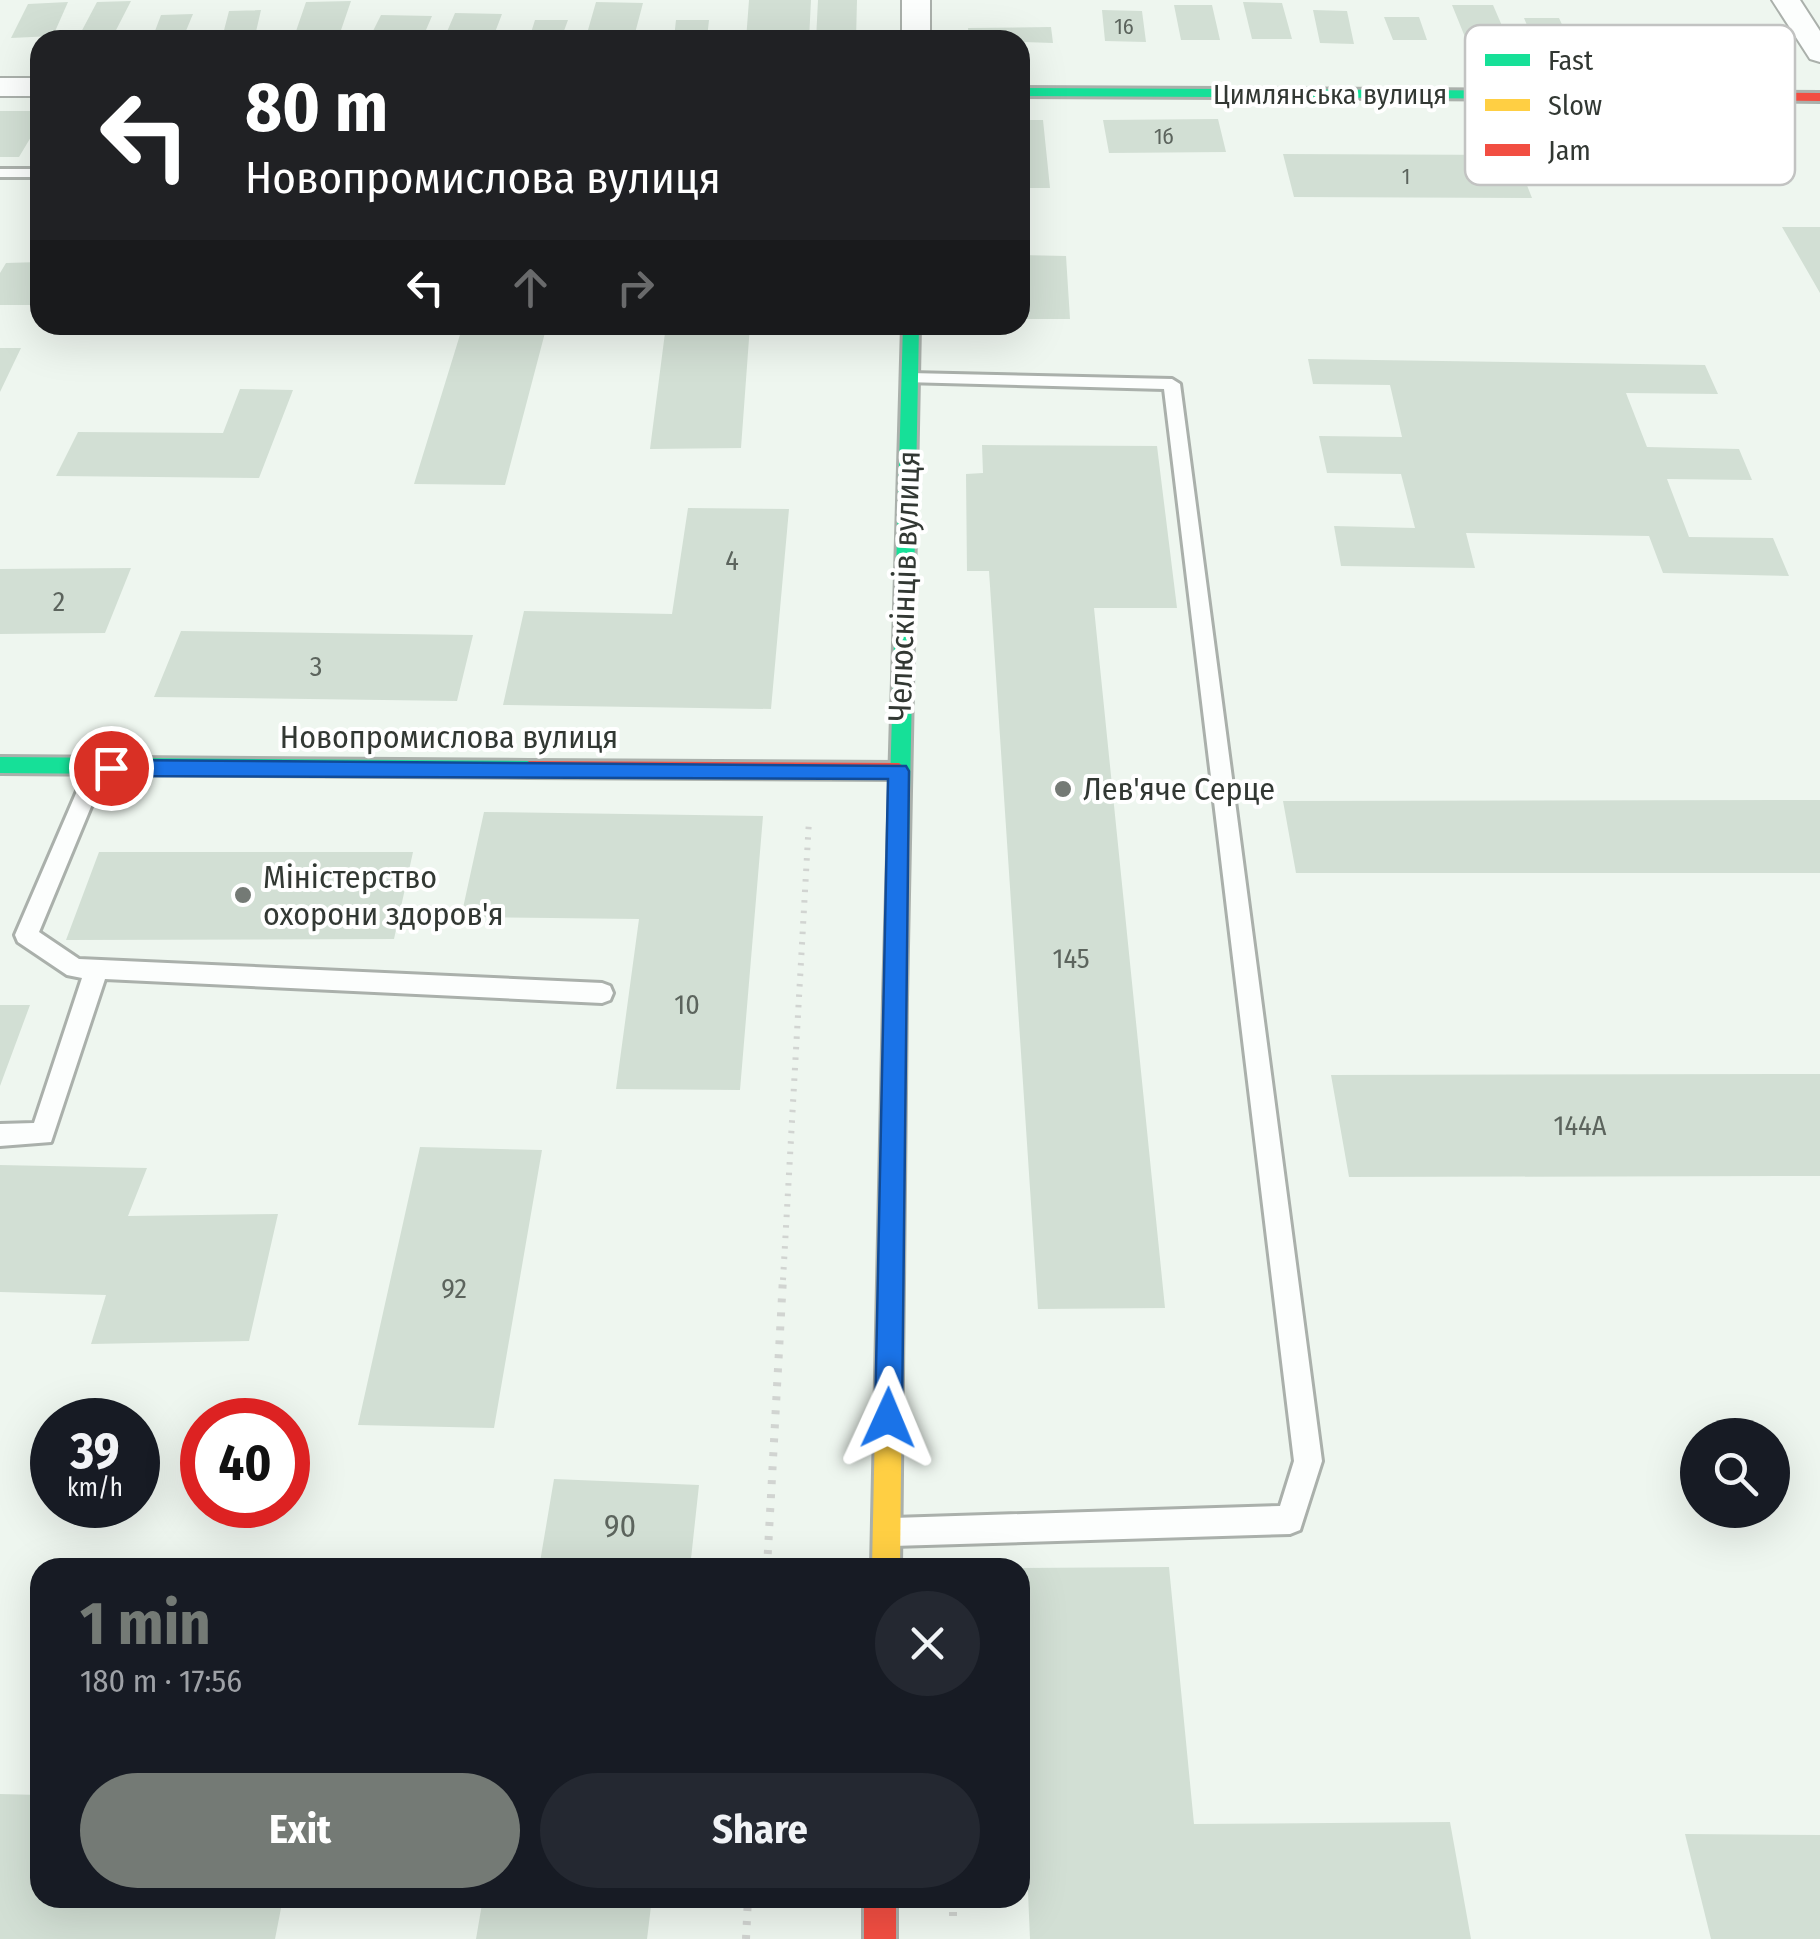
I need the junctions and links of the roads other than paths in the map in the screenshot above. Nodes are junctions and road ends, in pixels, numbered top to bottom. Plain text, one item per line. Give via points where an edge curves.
1 (916, 0) edge
2 (1786, 0) edge
3 (916, 30) edge
4 (1820, 53) edge
5 (0, 87) edge
6 (30, 87) edge
7 (1030, 92) edge
8 (1465, 95) edge
9 (1795, 97) edge
10 (1820, 97) edge
11 (0, 172) edge
12 (30, 172) edge
13 (911, 335) edge
14 (910, 378) junction
15 (0, 765) edge
16 (97, 768) junction
17 (898, 771) junction
18 (97, 968) junction
19 (602, 993) dead end
20 (0, 1135) edge
21 (887, 1532) junction
22 (886, 1558) edge
23 (880, 1908) edge
24 (880, 1939) edge

1 - 3 street
2 - 4 street
5 - 6 street
7 - 8 street, Цимлянська вулиця
9 - 10 street, Цимлянська вулиця
11 - 12 lane
13 - 14 street, Челюскінців вулиця
14 - 17 street, Челюскінців вулиця
14 - 21 lane via 1172,384 1308,1461 1290,1520
15 - 16 street, Новопромислова вулиця
16 - 17 street, Новопромислова вулиця
16 - 18 lane via 26,935 75,968
17 - 21 street, Челюскінців вулиця
18 - 19 lane
18 - 20 lane via 42,1134
21 - 22 street, Челюскінців вулиця
23 - 24 street

